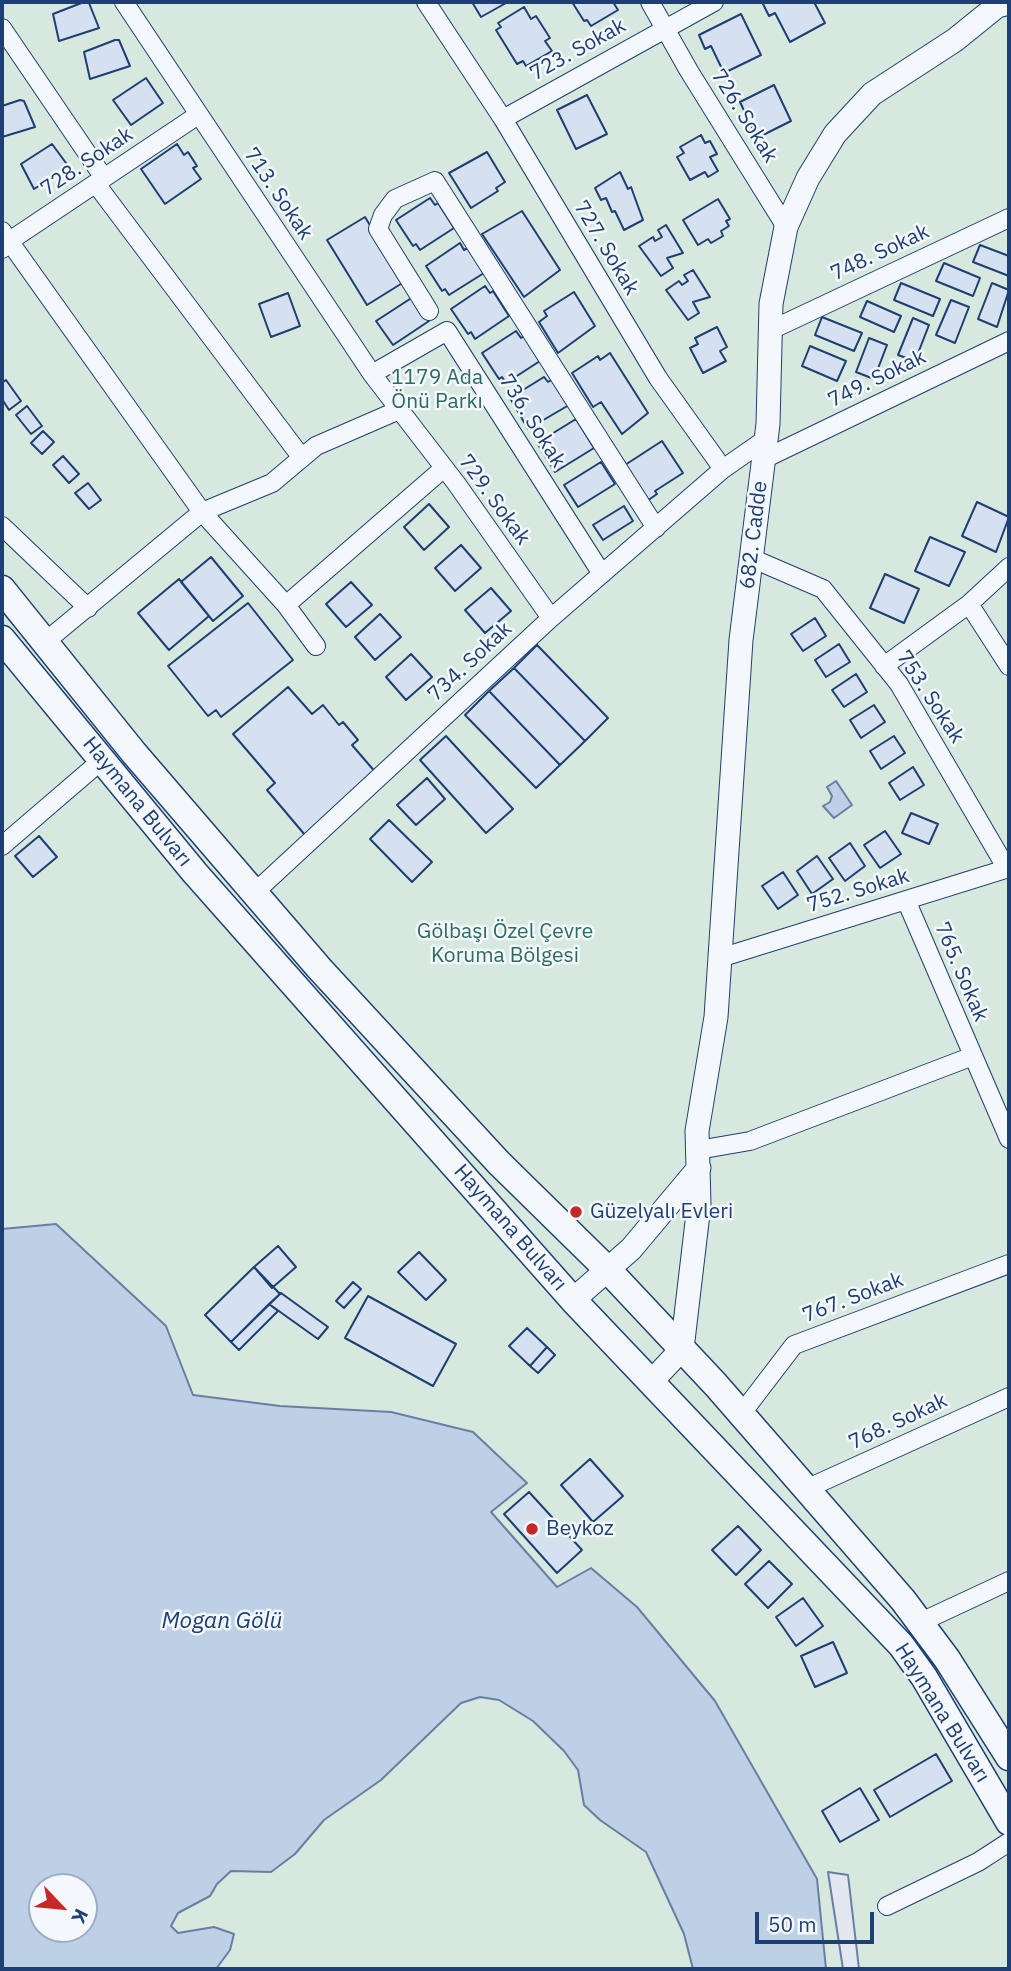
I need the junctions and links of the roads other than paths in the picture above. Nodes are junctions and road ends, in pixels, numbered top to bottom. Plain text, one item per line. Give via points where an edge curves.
1 (124, 2) edge
2 (426, 2) edge
3 (650, 2) edge
4 (714, 2) edge
5 (1002, 8) edge
6 (666, 27) junction
7 (2, 28) edge
8 (198, 115) junction
9 (503, 118) junction
10 (100, 181) junction
11 (1009, 218) edge
12 (786, 227) junction
13 (4, 241) edge
14 (429, 311) dead end
15 (771, 330) junction
16 (1009, 341) edge
17 (372, 374) junction
18 (399, 410) junction
19 (765, 449) junction
20 (302, 458) junction
21 (444, 468) junction
22 (723, 469) junction
23 (202, 512) junction
24 (656, 528) junction
25 (5, 536) edge
26 (751, 558) junction
27 (1009, 567) edge
28 (602, 574) junction
29 (2, 589) edge
30 (969, 604) junction
31 (286, 605) junction
32 (88, 608) junction
33 (551, 618) junction
34 (2, 639) edge
35 (45, 642) junction
36 (316, 646) dead end
37 (884, 666) junction
38 (1009, 666) edge
39 (102, 760) junction
40 (2, 846) edge
41 (1008, 868) edge
42 (253, 894) junction
43 (906, 900) junction
44 (720, 958) junction
45 (973, 1056) junction
46 (1009, 1139) edge
47 (699, 1159) junction
48 (1009, 1264) edge
49 (608, 1270) junction
50 (573, 1300) junction
51 (682, 1349) junction
52 (652, 1381) junction
53 (1009, 1397) edge
54 (742, 1413) junction
55 (806, 1489) junction
56 (1009, 1581) edge
57 (921, 1622) junction
58 (1006, 1744) edge
59 (1009, 1822) edge
60 (1009, 1842) edge
61 (887, 1906) dead end

1 - 8 street, 713. Sokak
2 - 9 street, 727. Sokak
3 - 6 street, 726. Sokak
4 - 6 street, 723. Sokak
5 - 12 main road, 682. Cadde via 872,94 835,134
6 - 9 street, 723. Sokak
6 - 12 street, 726. Sokak
7 - 10 street
8 - 10 street, 728. Sokak
8 - 17 street, 713. Sokak
9 - 22 street, 727. Sokak via 658,378
10 - 13 street, 728. Sokak
10 - 20 street
11 - 15 street, 748. Sokak
12 - 15 main road, 682. Cadde via 771,304
13 - 23 street
14 - 24 street via 378,229 395,199 435,181
15 - 19 main road, 682. Cadde
16 - 19 street, 749. Sokak
17 - 18 street, 713. Sokak
17 - 28 street, 736. Sokak via 447,331
18 - 20 street via 316,446
18 - 21 street, 729. Sokak
19 - 22 street
19 - 26 main road, 682. Cadde
20 - 23 street via 272,483
21 - 31 street
21 - 33 street, 729. Sokak
22 - 24 street, 734. Sokak
23 - 31 street
23 - 32 street
24 - 28 street, 734. Sokak
25 - 32 street
26 - 37 street, 753. Sokak via 823,589
26 - 44 main road, 682. Cadde via 741,640
27 - 30 street
28 - 33 street, 734. Sokak
29 - 35 highway, Haymana Bulvarı
30 - 37 street
30 - 38 street
31 - 36 street
32 - 35 street
33 - 42 street, 734. Sokak
34 - 39 highway, Haymana Bulvarı
35 - 42 highway, Haymana Bulvarı
37 - 41 street, 753. Sokak
39 - 40 street
39 - 50 highway, Haymana Bulvarı via 195,873
41 - 43 street, 752. Sokak
42 - 49 highway, Haymana Bulvarı via 499,1163
43 - 44 street, 752. Sokak
43 - 45 street, 765. Sokak
44 - 47 main road, 682. Cadde via 698,1131
45 - 46 street, 765. Sokak
45 - 47 street
47 - 49 main road via 656,1221
47 - 51 main road, 682. Cadde via 699,1205
48 - 54 street, 767. Sokak via 794,1345
49 - 50 main road
49 - 51 highway, Haymana Bulvarı
50 - 52 highway, Haymana Bulvarı
51 - 52 main road
51 - 54 highway, Haymana Bulvarı
52 - 59 highway, Haymana Bulvarı via 901,1645
53 - 55 street, 768. Sokak
54 - 55 highway, Haymana Bulvarı
55 - 57 highway, Haymana Bulvarı
56 - 57 street
57 - 58 highway, Haymana Bulvarı
60 - 61 street via 978,1863

